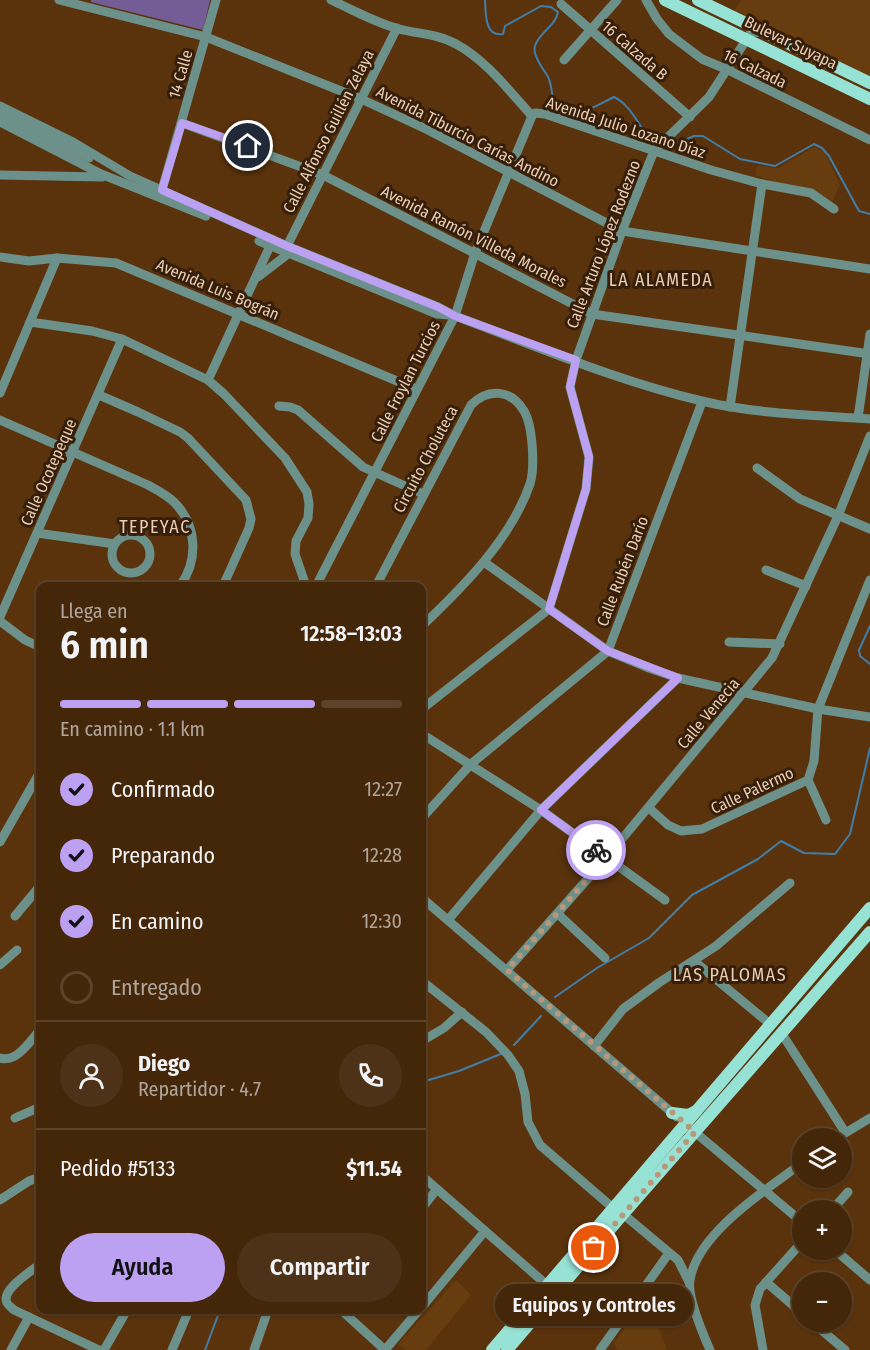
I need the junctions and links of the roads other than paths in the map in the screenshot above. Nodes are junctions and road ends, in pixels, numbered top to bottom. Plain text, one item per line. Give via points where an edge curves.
1 (59, 0) edge
2 (216, 0) edge
3 (331, 0) edge
4 (617, 0) edge
5 (646, 0) edge
6 (665, 0) edge
7 (698, 0) edge
8 (561, 4) dead end
9 (740, 21) junction
10 (397, 28) junction
11 (591, 31) junction
12 (766, 33) junction
13 (206, 37) junction
14 (745, 39) junction
15 (564, 60) dead end
16 (728, 70) junction
17 (870, 83) edge
18 (361, 99) junction
19 (870, 99) edge
20 (0, 106) edge
21 (0, 114) edge
22 (532, 117) junction
23 (690, 117) junction
24 (0, 122) edge
25 (182, 123) junction
26 (870, 140) edge
27 (659, 147) junction
28 (510, 173) junction
29 (0, 175) edge
30 (323, 175) junction
31 (112, 179) junction
32 (762, 184) junction
33 (145, 188) junction
34 (162, 190) junction
35 (834, 209) dead end
36 (622, 231) junction
37 (270, 246) junction
38 (287, 250) junction
39 (752, 251) junction
40 (475, 253) junction
41 (0, 257) edge
42 (57, 258) junction
43 (870, 269) edge
44 (254, 280) junction
45 (240, 314) junction
46 (592, 315) junction
47 (455, 316) junction
48 (30, 322) junction
49 (870, 334) edge
50 (740, 336) junction
51 (122, 339) junction
52 (868, 354) edge
53 (576, 360) junction
54 (208, 380) junction
55 (416, 389) junction
56 (0, 393) edge
57 (99, 395) junction
58 (702, 402) junction
59 (279, 406) dead end
60 (730, 407) junction
61 (858, 418) junction
62 (870, 419) edge
63 (0, 420) edge
64 (870, 436) edge
65 (72, 452) junction
66 (757, 468) dead end
67 (375, 473) junction
68 (423, 494) junction
69 (838, 516) junction
70 (870, 529) edge
71 (37, 533) junction
72 (115, 544) junction
73 (484, 562) junction
74 (766, 570) dead end
75 (870, 580) edge
76 (182, 582) edge
77 (224, 582) edge
78 (305, 582) edge
79 (318, 582) edge
80 (378, 582) edge
81 (806, 586) junction
82 (549, 609) junction
83 (0, 619) edge
84 (426, 622) edge
85 (729, 642) dead end
86 (780, 644) junction
87 (36, 645) edge
88 (608, 651) junction
89 (678, 678) junction
90 (745, 693) junction
91 (426, 706) edge
92 (819, 709) junction
93 (870, 717) edge
94 (426, 737) edge
95 (471, 764) junction
96 (36, 779) edge
97 (808, 780) junction
98 (649, 808) junction
99 (541, 810) junction
100 (426, 814) edge
101 (826, 820) dead end
102 (0, 842) edge
103 (607, 857) junction
104 (790, 883) dead end
105 (36, 891) edge
106 (665, 900) dead end
107 (426, 901) edge
108 (870, 908) edge
109 (558, 914) junction
110 (15, 916) dead end
111 (448, 920) junction
112 (870, 932) edge
113 (17, 950) dead end
114 (605, 958) dead end
115 (694, 961) junction
116 (0, 965) edge
117 (507, 970) junction
118 (426, 984) edge
119 (462, 1012) junction
120 (770, 1024) junction
121 (36, 1034) edge
122 (782, 1034) junction
123 (426, 1039) edge
124 (594, 1046) junction
125 (0, 1058) edge
126 (36, 1109) edge
127 (696, 1111) junction
128 (672, 1113) junction
129 (15, 1118) dead end
130 (870, 1118) edge
131 (685, 1124) junction
132 (842, 1128) edge
133 (852, 1128) edge
134 (676, 1135) junction
135 (700, 1136) junction
136 (792, 1171) edge
137 (36, 1178) edge
138 (426, 1179) edge
139 (438, 1189) junction
140 (765, 1191) junction
141 (848, 1192) dead end
142 (0, 1200) edge
143 (841, 1200) edge
144 (426, 1203) edge
145 (618, 1211) junction
146 (792, 1214) edge
147 (485, 1231) junction
148 (669, 1253) junction
149 (792, 1253) edge
150 (696, 1258) junction
151 (678, 1260) junction
152 (847, 1260) edge
153 (36, 1267) edge
154 (870, 1280) edge
155 (689, 1282) junction
156 (766, 1282) junction
157 (547, 1285) junction
158 (3, 1296) edge
159 (426, 1301) edge
160 (792, 1304) edge
161 (125, 1314) edge
162 (187, 1314) edge
163 (267, 1314) edge
164 (345, 1314) edge
165 (415, 1314) edge
166 (29, 1317) junction
167 (824, 1332) edge
168 (605, 1348) edge
169 (11, 1350) edge
170 (99, 1350) edge
171 (104, 1350) edge
172 (172, 1350) edge
173 (254, 1350) edge
174 (385, 1350) edge
175 (492, 1350) edge
176 (507, 1350) edge
177 (710, 1350) edge
178 (763, 1350) edge
179 (846, 1350) edge

1 - 13 street, Avenida Tiburcio Carías Andino
2 - 13 street, 14 Calle
3 - 10 street, Avenida Julio Lozano Díaz
4 - 11 street
5 - 16 street, 16 Calzada via 657,19 685,48
6 - 14 main road, Bulevar Suyapa
7 - 9 main road, Bulevar Suyapa
8 - 11 street, 16 Calzada B
9 - 12 main road, Bulevar Suyapa
9 - 14 street
10 - 18 street, Calle Alfonso Guillén Zelaya
10 - 22 street, Avenida Julio Lozano Díaz via 440,37 467,51
11 - 15 street
11 - 23 street, 16 Calzada B
12 - 14 street via 755,32
12 - 17 main road, Bulevar Suyapa
13 - 18 street, Avenida Tiburcio Carías Andino
13 - 25 street, 14 Calle
14 - 16 street, Calle Arturo López Rodezno
14 - 19 main road, Bulevar Suyapa
16 - 23 street, Calle Arturo López Rodezno
16 - 26 street, 16 Calzada
18 - 28 street, Avenida Tiburcio Carías Andino
18 - 30 street, Calle Alfonso Guillén Zelaya
20 - 33 street via 73,142
21 - 33 street
22 - 27 street, Avenida Julio Lozano Díaz via 535,113 545,114
22 - 28 street, Calle Froylan Turcios
23 - 27 street, Calle Arturo López Rodezno
24 - 31 street
25 - 30 street, Avenida Ramón Villeda Morales
25 - 34 street, 14 Calle
27 - 32 street, Avenida Julio Lozano Díaz via 711,170
27 - 36 street, Calle Arturo López Rodezno
28 - 36 street, Avenida Tiburcio Carías Andino
28 - 40 street, Calle Froylan Turcios
29 - 31 street
30 - 38 street, Calle Alfonso Guillén Zelaya
30 - 40 street, Avenida Ramón Villeda Morales
31 - 33 street
32 - 35 street, Avenida Julio Lozano Díaz via 811,193
32 - 39 street
33 - 34 street
33 - 37 street
34 - 38 street
36 - 39 street, Avenida Tiburcio Carías Andino
36 - 46 street, Calle Arturo López Rodezno
37 - 38 street
37 - 44 street
38 - 44 street, Calle Alfonso Guillén Zelaya
38 - 47 street
39 - 43 street, Avenida Tiburcio Carías Andino
39 - 50 street
40 - 46 street, Avenida Ramón Villeda Morales
40 - 47 street, Calle Froylan Turcios
41 - 42 street, Avenida Luis Bográn via 29,261
42 - 45 street, Avenida Luis Bográn via 116,263
42 - 48 street
44 - 45 street
45 - 54 street
45 - 55 street, Avenida Luis Bográn
46 - 50 street, Avenida Ramón Villeda Morales
46 - 53 street, Calle Arturo López Rodezno
47 - 53 street
47 - 55 street, Calle Froylan Turcios
48 - 51 street
48 - 56 street
49 - 52 street
50 - 52 street, Avenida Ramón Villeda Morales
50 - 60 street
51 - 54 street
51 - 57 street, Calle Ocotepeque
52 - 61 street
53 - 58 street
53 - 82 street, Calle Arturo López Rodezno via 570,387 589,470
54 - 78 street via 285,458 307,492 308,518 296,541 295,554
55 - 67 street, Calle Froylan Turcios
57 - 65 street, Calle Ocotepeque
57 - 77 street via 180,432 246,500 249,528
58 - 60 street
58 - 88 street, Calle Rubén Darío
59 - 67 street via 298,410
60 - 61 street
61 - 62 street
63 - 65 street
64 - 69 street, Calle Venecia
65 - 71 street, Calle Ocotepeque
65 - 76 street via 148,485 176,504 190,529 194,549
66 - 69 street via 800,499
67 - 68 street
67 - 79 street, Calle Froylan Turcios
68 - 73 street, Circuito Choluteca via 478,398 494,392 519,405 528,423 531,481 522,503
68 - 80 street, Circuito Choluteca
69 - 70 street
69 - 81 street, Calle Venecia
71 - 72 street
71 - 83 street, Calle Ocotepeque
72 - 72 street via 113,560 121,570 139,571 148,562 150,550 139,536 126,535
73 - 82 street
73 - 84 street, Circuito Choluteca
74 - 81 street
75 - 92 street, Calle Palermo
81 - 86 street, Calle Venecia
82 - 88 street
82 - 91 street
83 - 87 street
85 - 86 street
86 - 90 street, Calle Venecia
88 - 89 street
88 - 95 street, Calle Rubén Darío
89 - 90 street
89 - 99 street
90 - 92 street
90 - 98 street, Calle Venecia
92 - 93 street
92 - 97 street, Calle Palermo via 814,761
94 - 95 street
95 - 99 street
95 - 100 street, Calle Rubén Darío
96 - 102 street
97 - 98 street, Calle Palermo via 702,830 681,831
97 - 101 street
98 - 103 street, Calle Venecia
99 - 103 street
99 - 111 street
103 - 106 street
103 - 109 street, Calle Venecia
104 - 115 street
105 - 110 street
107 - 111 street
108 - 120 main road
109 - 114 street
109 - 117 street, Calle Venecia
111 - 117 street
112 - 122 main road
113 - 116 street
115 - 120 street
115 - 124 street via 624,1009
117 - 124 street
118 - 119 street
119 - 123 street
119 - 145 street via 486,1032 519,1071 528,1122 540,1145
120 - 127 main road
121 - 125 street via 14,1058
122 - 132 street
122 - 135 main road
124 - 128 street
126 - 129 street
127 - 128 main road via 688,1115
127 - 131 main road
128 - 131 street
128 - 134 main road via 677,1120
130 - 133 street
131 - 134 main road
131 - 135 street
134 - 145 main road
135 - 140 street
135 - 145 main road via 686,1143
136 - 140 street
137 - 142 street
138 - 139 street
139 - 144 street
139 - 147 street
140 - 146 street
140 - 150 street via 724,1224
141 - 143 street
145 - 148 street
145 - 157 main road
145 - 176 main road
147 - 157 street
147 - 159 street
148 - 151 street
148 - 168 street
149 - 156 street
150 - 151 street
150 - 155 street
151 - 155 street
152 - 154 street
153 - 158 street
155 - 177 street via 697,1319
156 - 160 street
156 - 178 street via 755,1305
157 - 175 main road
158 - 166 street via 14,1310
161 - 171 street
162 - 172 street
163 - 173 street
164 - 174 street
165 - 174 street
166 - 169 street
166 - 170 street
167 - 179 street

